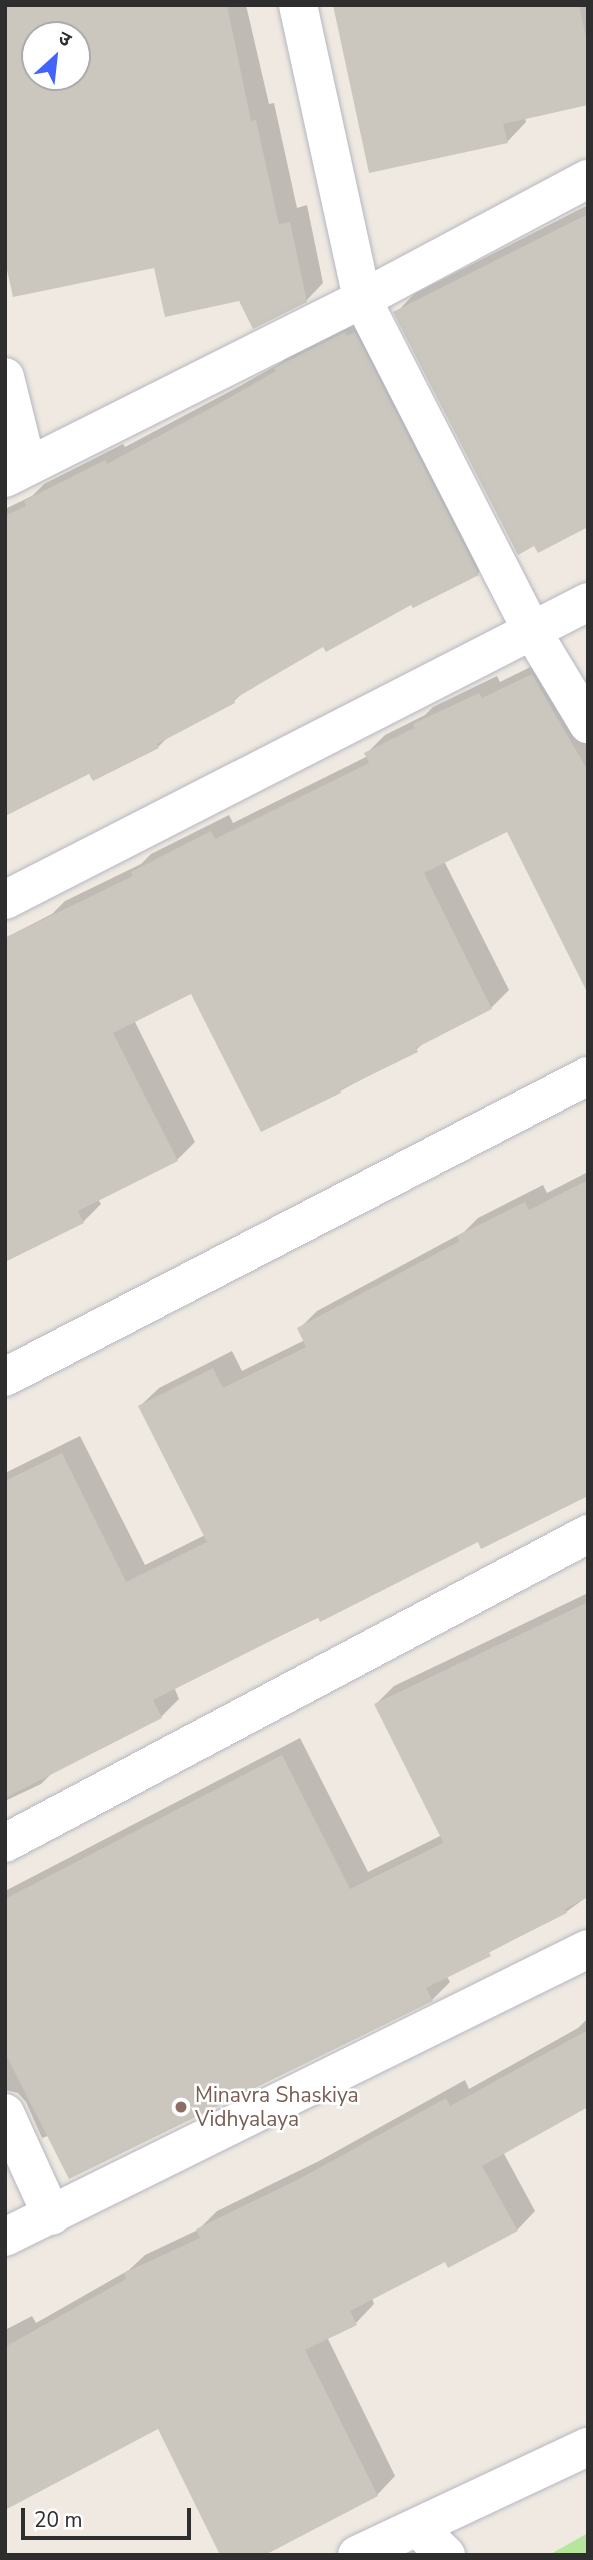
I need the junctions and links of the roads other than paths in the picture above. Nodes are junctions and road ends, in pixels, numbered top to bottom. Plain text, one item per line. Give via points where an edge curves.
1 (298, 5) edge
2 (588, 179) edge
3 (362, 299) junction
4 (5, 377) edge
5 (16, 472) edge
6 (588, 602) edge
7 (532, 631) junction
8 (588, 724) edge
9 (5, 900) edge
10 (588, 1076) edge
11 (5, 1377) edge
12 (588, 1534) edge
13 (5, 1843) edge
14 (588, 1949) edge
15 (5, 2113) edge
16 (52, 2216) junction
17 (5, 2238) edge
18 (588, 2447) edge
19 (418, 2528) junction
20 (357, 2555) edge
21 (446, 2555) edge

1 - 3 street
2 - 3 street
3 - 5 street
3 - 7 street
4 - 5 street
6 - 7 street
7 - 8 street
7 - 9 street
10 - 11 street
12 - 13 street
14 - 16 street
15 - 16 street
16 - 17 street
18 - 19 street
19 - 20 street
19 - 21 street

